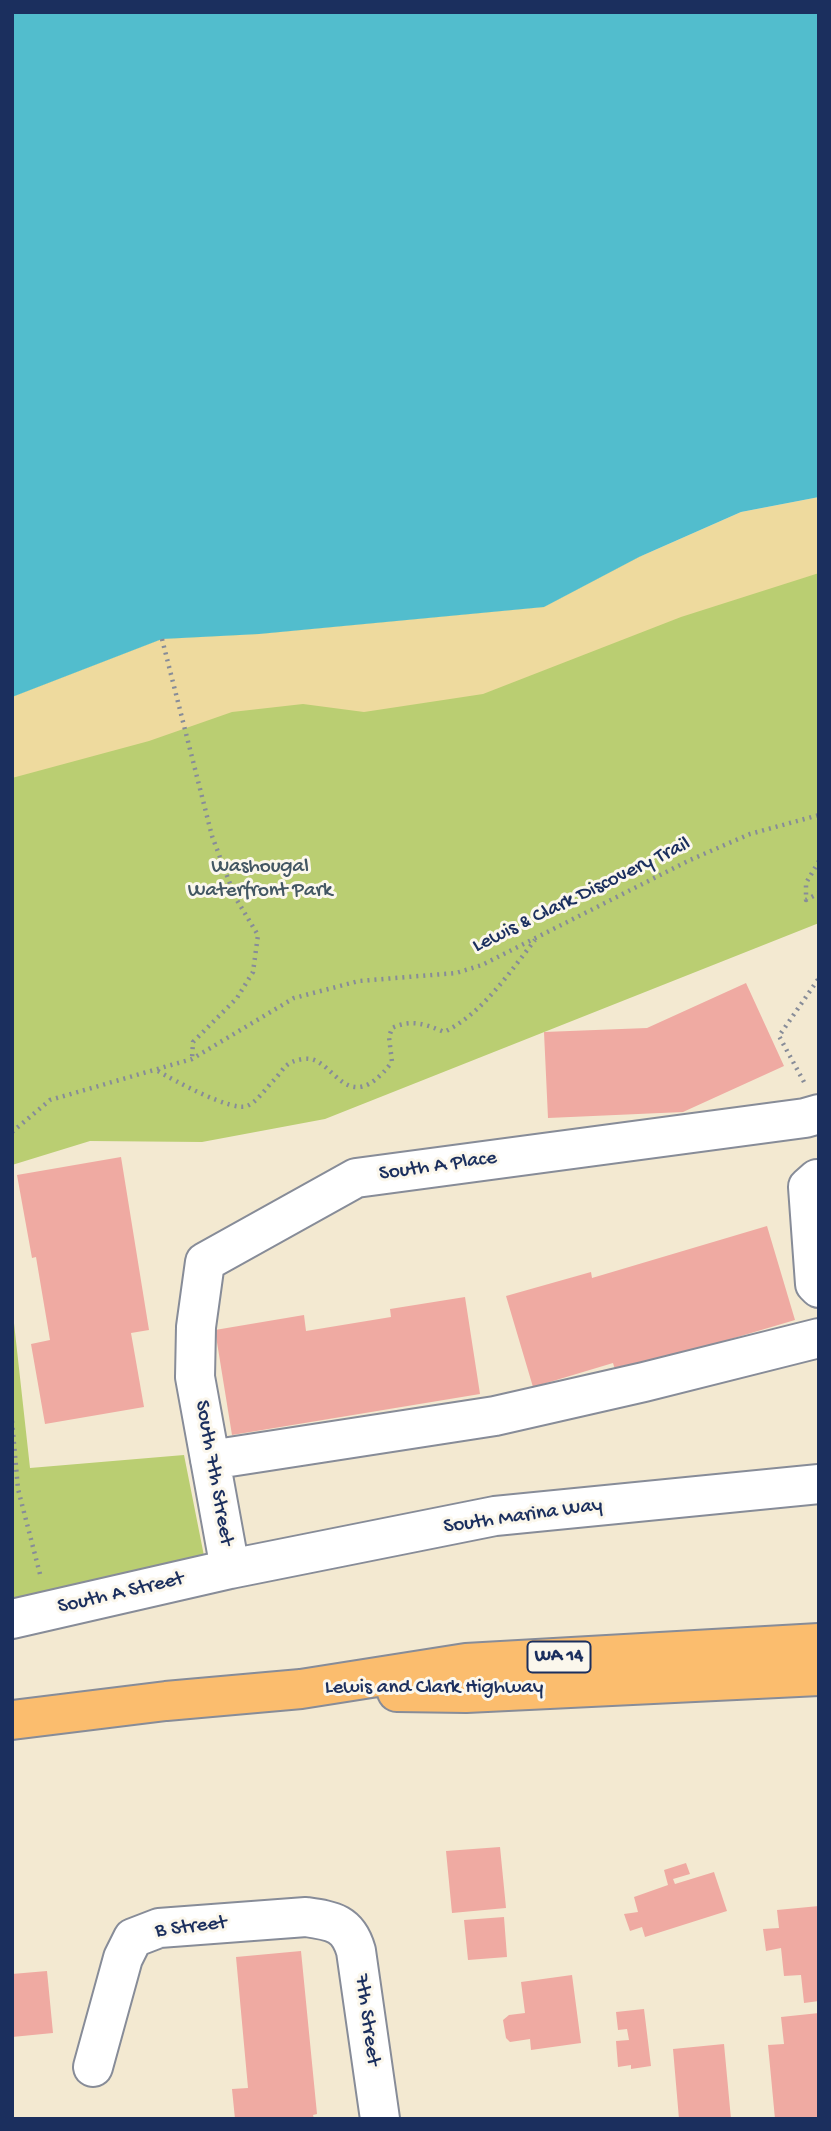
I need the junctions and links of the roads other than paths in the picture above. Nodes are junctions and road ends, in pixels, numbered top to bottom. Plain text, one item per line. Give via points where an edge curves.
1 (809, 1105) edge
2 (818, 1180) edge
3 (819, 1287) edge
4 (819, 1338) edge
5 (195, 1377) joint
6 (210, 1460) junction
7 (819, 1484) edge
8 (230, 1569) junction
9 (12, 1619) edge
10 (819, 1643) edge
11 (819, 1676) edge
12 (300, 1689) junction
13 (12, 1720) edge
14 (341, 1926) joint
15 (93, 2067) dead end
16 (380, 2119) edge

1 - 2 street
1 - 5 street, South A Place via 356,1178 205,1262
2 - 3 street via 808,1188 815,1284
4 - 6 street via 495,1416
5 - 6 street, South 7th Street
6 - 8 street, South 7th Street
7 - 8 street, South Marina Way via 495,1516
8 - 9 street, South A Street
10 - 12 highway, Lewis and Clark Highway / WA 14 via 466,1663
11 - 12 highway, Lewis and Clark Highway / WA 14 via 466,1693
12 - 13 highway, Lewis and Clark Highway / WA 14
14 - 15 street, B Street via 306,1917 159,1928 133,1938 123,1958
14 - 16 street, 7th Street via 352,1936 356,1951

